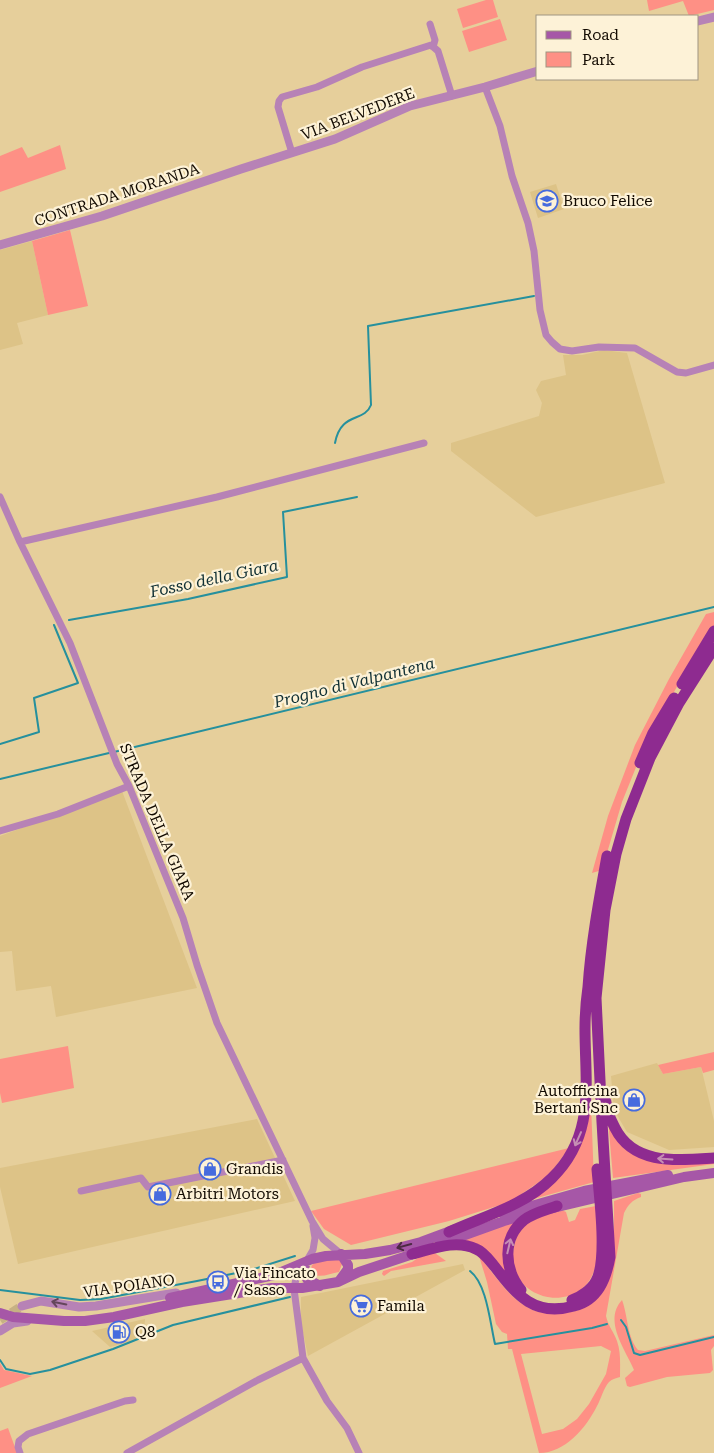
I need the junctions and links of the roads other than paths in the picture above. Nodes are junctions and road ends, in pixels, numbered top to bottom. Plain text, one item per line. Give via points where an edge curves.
1 (714, 16) edge
2 (699, 21) edge
3 (430, 24) dead end
4 (433, 47) junction
5 (536, 72) edge
6 (485, 87) junction
7 (452, 96) junction
8 (292, 153) junction
9 (241, 169) joint
10 (0, 245) edge
11 (714, 365) edge
12 (424, 443) dead end
13 (0, 497) edge
14 (20, 542) junction
15 (714, 631) edge
16 (714, 648) edge
17 (129, 786) junction
18 (0, 831) edge
19 (588, 987) junction
20 (596, 998) junction
21 (714, 1158) edge
22 (282, 1160) junction
23 (714, 1169) edge
24 (714, 1173) edge
25 (616, 1189) junction
26 (81, 1191) dead end
27 (585, 1196) junction
28 (556, 1206) junction
29 (312, 1220) junction
30 (449, 1232) junction
31 (341, 1254) junction
32 (412, 1254) junction
33 (306, 1262) junction
34 (338, 1282) junction
35 (320, 1286) junction
36 (211, 1288) junction
37 (294, 1289) junction
38 (22, 1306) tunnel mouth
39 (0, 1311) edge
40 (64, 1321) junction
41 (0, 1332) edge
42 (303, 1358) junction
43 (133, 1400) dead end
44 (20, 1453) edge
45 (127, 1453) edge
46 (359, 1453) edge

1 - 2 street
3 - 4 street via 435,40
4 - 7 street via 438,51
4 - 8 street via 427,46 362,67 317,87 282,97 278,107
5 - 6 street, VIA BELVEDERE
6 - 7 street, VIA BELVEDERE
6 - 11 street via 500,126 530,229 546,335 560,349 572,351 599,347 635,348 677,372 686,373
7 - 8 street, VIA BELVEDERE via 410,106 335,139
8 - 9 street, VIA BELVEDERE
9 - 10 street, CONTRADA MORANDA via 102,216
12 - 14 street via 217,497
13 - 14 street, STRADA DELLA GIARA
14 - 17 street, STRADA DELLA GIARA via 70,643 106,738
15 - 19 highway via 653,732 628,793 608,853 596,913
16 - 20 highway via 679,703 650,758 626,818 605,910
17 - 18 street via 58,814
17 - 22 street, STRADA DELLA GIARA via 183,918 217,1023
19 -> 28 highway via 602,1255 600,1272 590,1289 577,1298 553,1304 540,1302 523,1292 511,1274 507,1256 514,1232 524,1220
19 -> 30 highway via 585,1116 574,1148 564,1165 538,1191 516,1205
21 -> 20 highway via 652,1158 618,1134 606,1107
20 - 32 highway via 610,1257 601,1286 579,1305 551,1310 526,1301 515,1292 478,1250 457,1245
22 - 26 street via 148,1187 141,1178
22 - 29 street, STRADA DELLA GIARA
23 - 25 main road via 656,1176
24 - 25 main road
25 - 27 main road
27 - 28 main road
27 - 30 main road via 535,1204
28 - 32 main road
29 - 31 street, STRADA DELLA GIARA via 323,1239
29 - 33 street, STRADA DELLA GIARA via 314,1244
30 -> 31 main road via 390,1250
31 - 33 main road
31 - 34 main road via 348,1269
32 - 34 main road
33 - 35 main road via 307,1279
33 - 36 main road via 274,1275
33 - 37 street, STRADA DELLA GIARA via 297,1273
34 - 35 main road
35 - 37 main road
36 -> 38 street, VIA POIANO via 96,1306 79,1307 47,1301
36 - 39 main road via 132,1307 76,1316
37 - 40 main road via 272,1288 114,1317
37 - 42 street
39 - 40 main road via 13,1317
40 - 41 street via 53,1324 18,1321
42 - 45 street
42 - 46 street
43 - 44 street via 28,1434 19,1441

